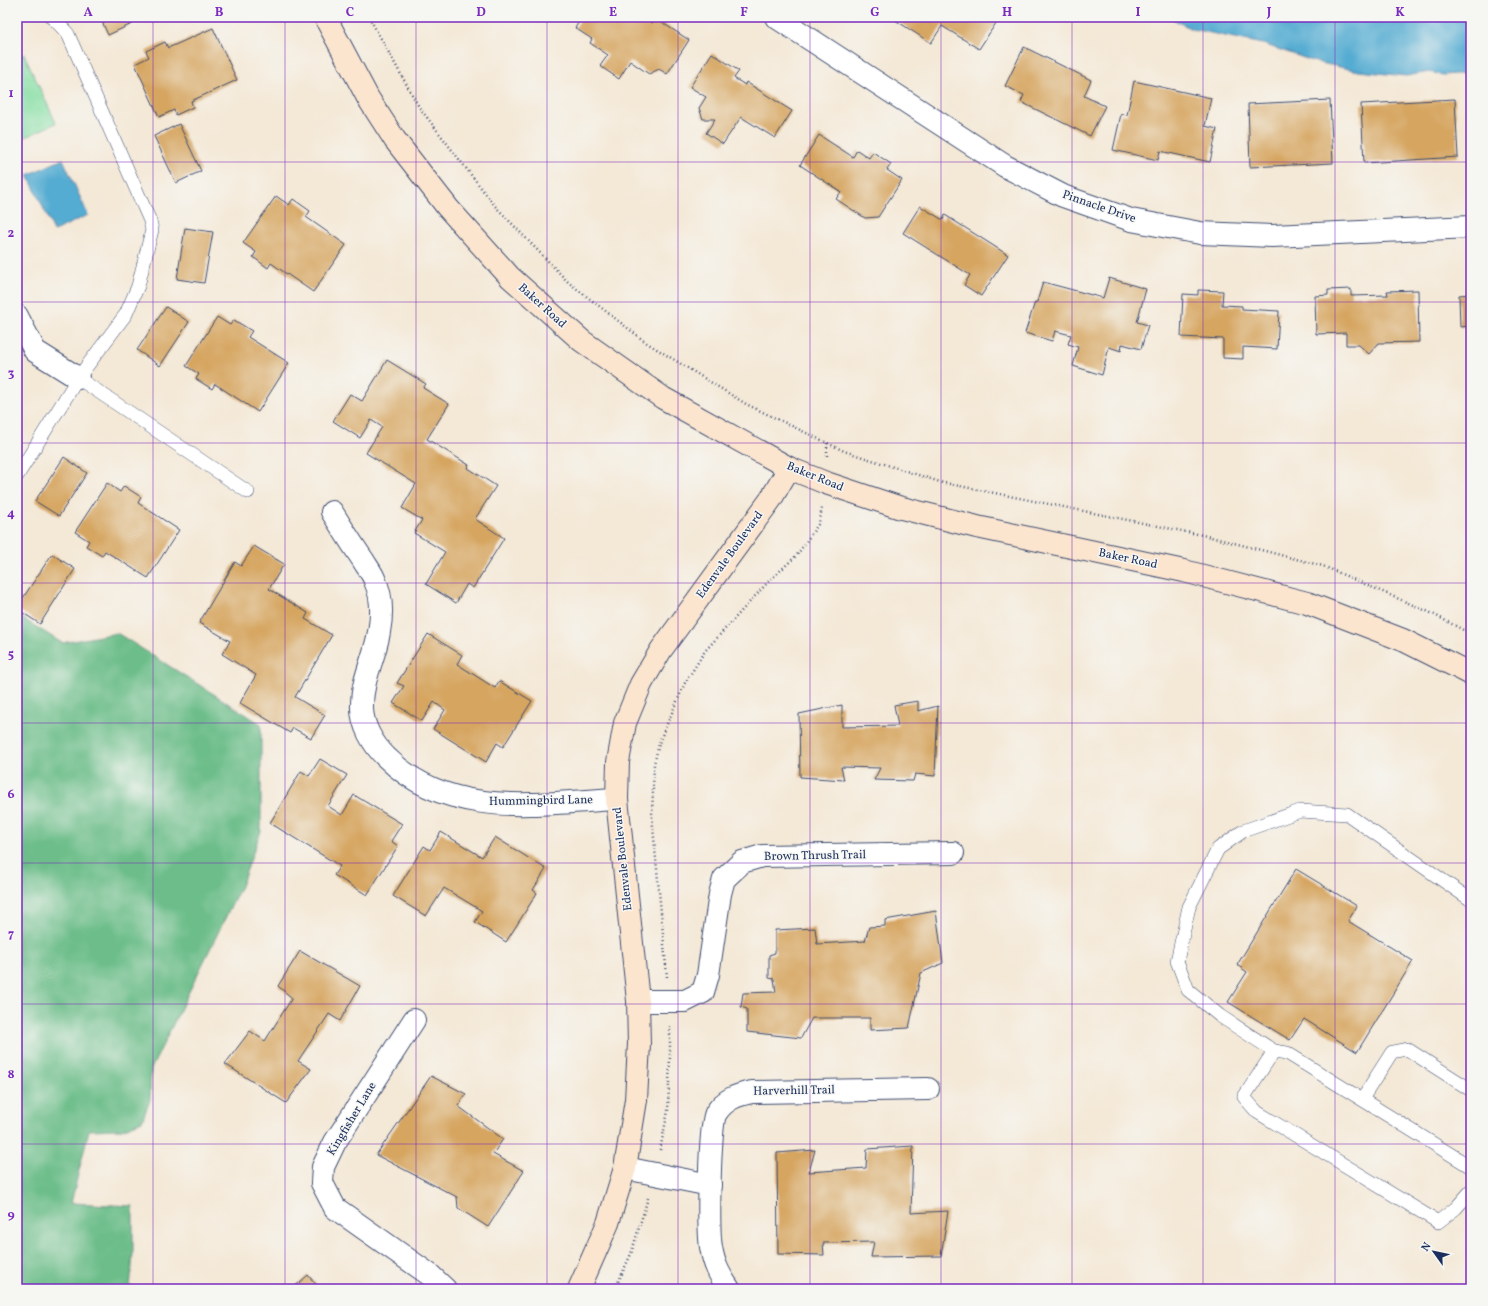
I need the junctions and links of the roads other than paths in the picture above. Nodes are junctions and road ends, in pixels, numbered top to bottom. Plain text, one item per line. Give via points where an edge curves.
1 (51, 17) edge
2 (325, 17) edge
3 (776, 17) edge
4 (1471, 228) edge
5 (17, 316) edge
6 (78, 378) junction
7 (789, 468) junction
8 (17, 476) edge
9 (248, 492) dead end
10 (332, 512) dead end
11 (1471, 674) edge
12 (617, 799) junction
13 (953, 853) dead end
14 (1471, 900) edge
15 (638, 1000) junction
16 (414, 1020) dead end
17 (1274, 1050) junction
18 (928, 1089) dead end
19 (1471, 1090) edge
20 (1362, 1099) junction
21 (1471, 1166) edge
22 (625, 1168) junction
23 (710, 1185) junction
24 (1471, 1191) edge
25 (445, 1289) edge
26 (578, 1289) edge
27 (729, 1289) edge

1 - 6 lane via 68,34 152,230 138,286 126,314
2 - 7 main road, Baker Road via 368,98 395,140 448,208 510,277 582,341 663,398
3 - 4 street, Pinnacle Drive via 1005,166 1063,196 1131,220 1200,233 1272,236
5 - 6 street via 35,351
6 - 8 lane
6 - 9 lane
7 - 11 main road, Baker Road via 898,507 977,527 1184,571 1307,603 1403,640
7 - 12 main road, Edenvale Boulevard via 771,499 661,650 641,684 625,723 618,762
10 - 12 street, Hummingbird Lane via 375,581 381,605 379,632 363,687 362,707 366,727 378,749 397,768 424,785 475,802 505,804
12 - 15 main road, Edenvale Boulevard
13 - 15 street, Brown Thrush Trail via 762,856 742,862 724,879 703,992 685,1001
14 - 17 lane via 1347,814 1300,811 1243,831 1218,848 1189,908 1177,961 1188,990 1220,1016
15 - 22 main road, Edenvale Boulevard via 636,1100
16 - 25 street, Kingfisher Lane via 335,1142 323,1167 322,1183 335,1208 430,1275
17 - 20 lane via 1287,1053
17 - 24 lane via 1244,1097 1257,1112 1438,1222 1456,1208
18 - 23 street, Harverhill Trail via 752,1092 735,1095 723,1103 715,1114
19 - 20 lane via 1407,1049 1392,1052
20 - 21 lane
22 - 23 street
22 - 26 main road, Edenvale Boulevard via 608,1223
23 - 27 street, Harverhill Trail via 711,1246 717,1270

